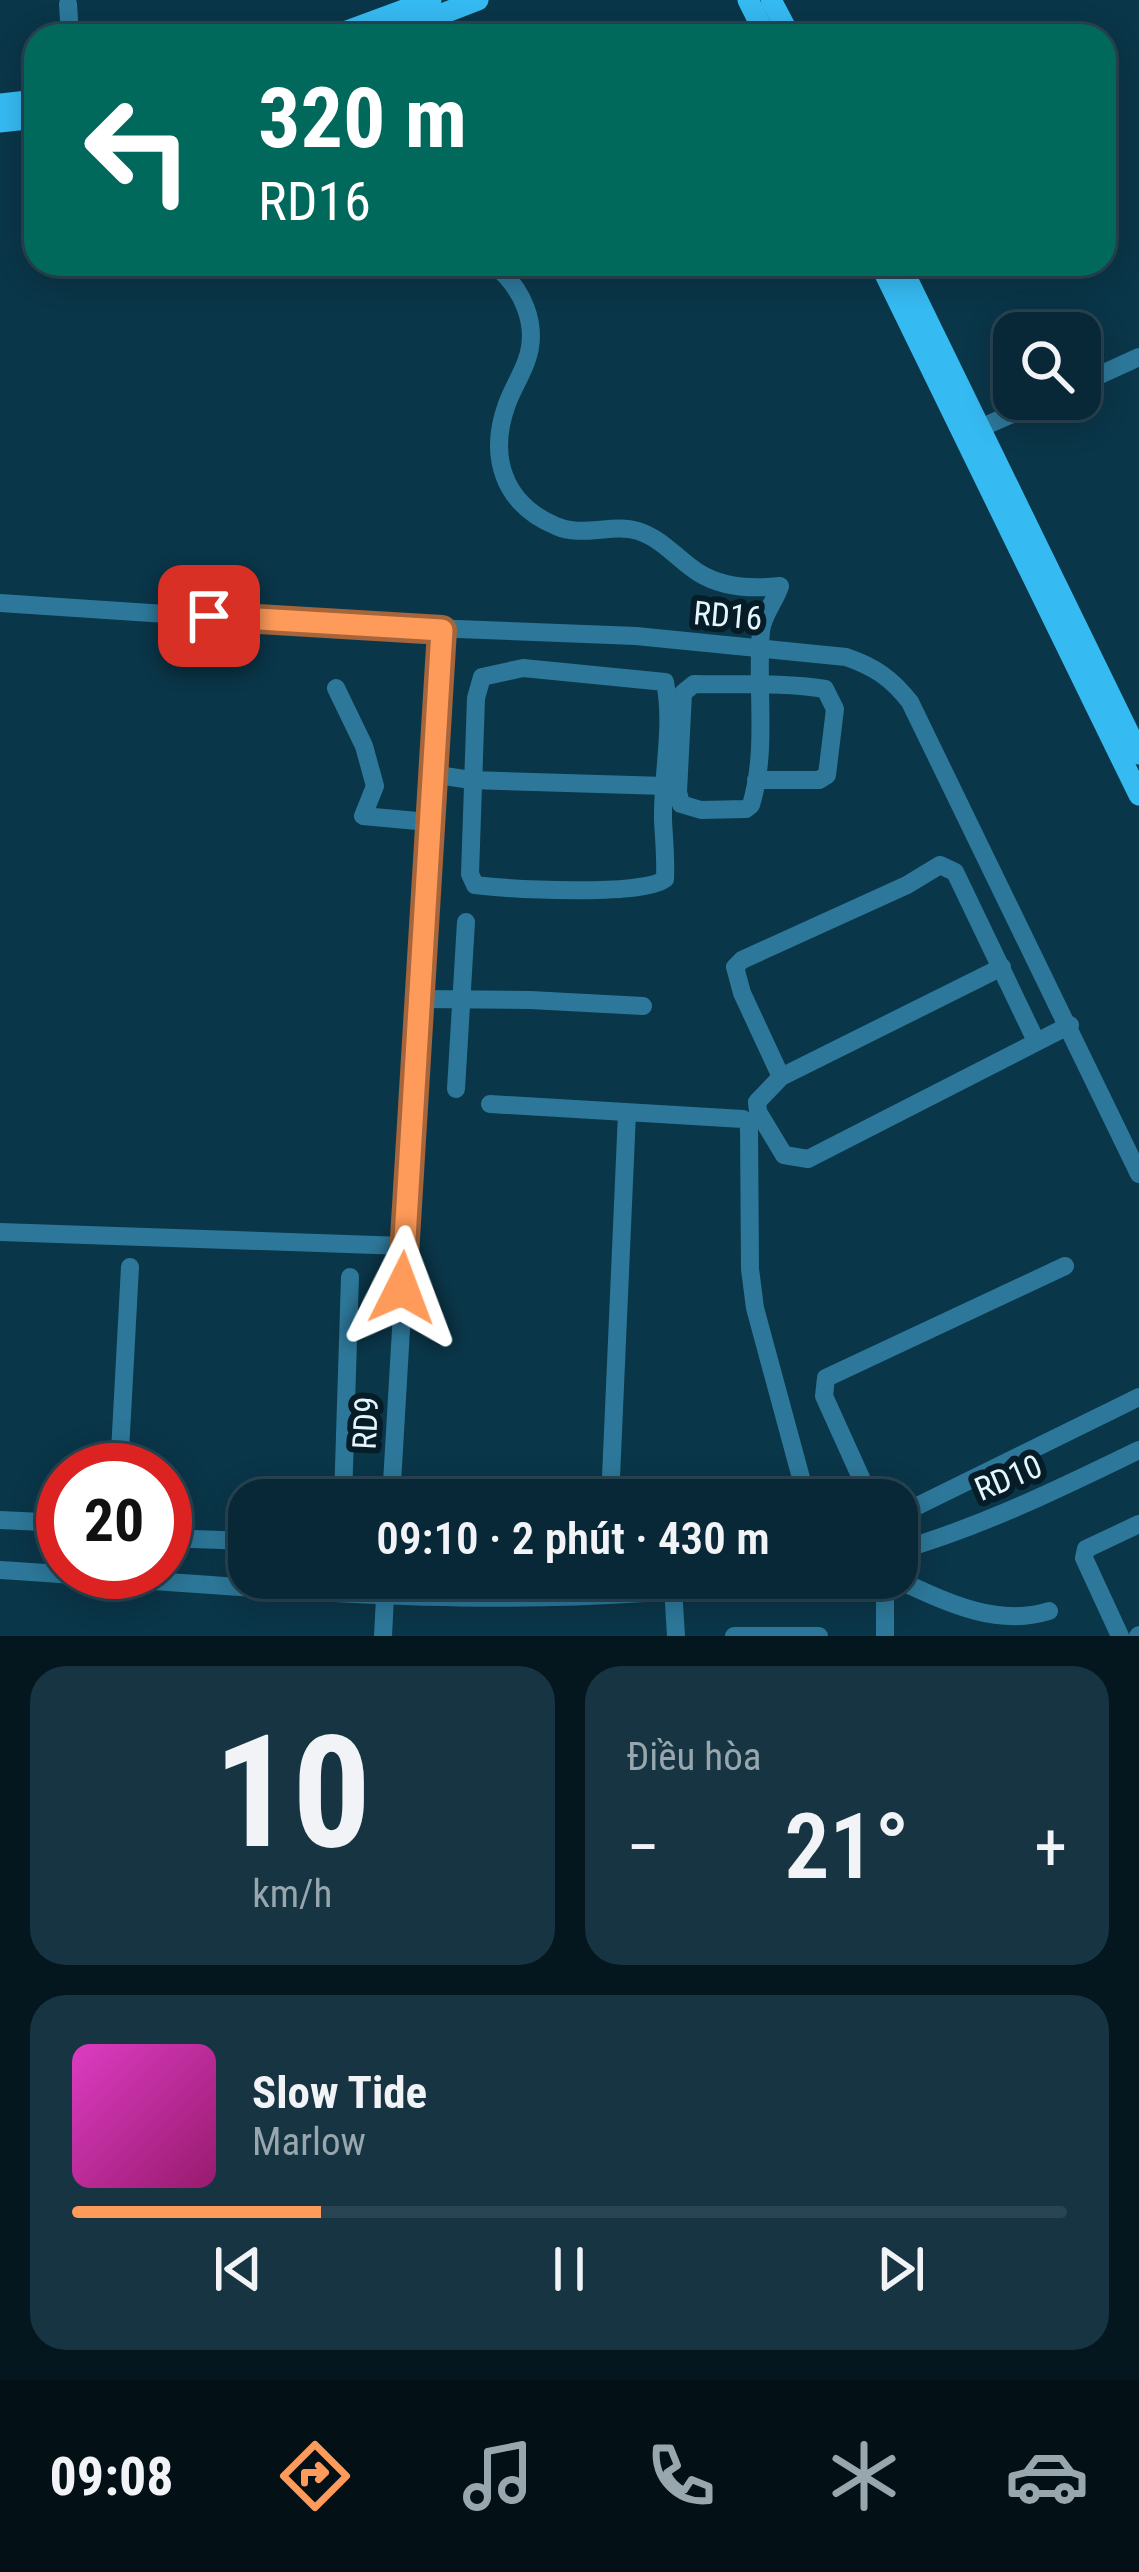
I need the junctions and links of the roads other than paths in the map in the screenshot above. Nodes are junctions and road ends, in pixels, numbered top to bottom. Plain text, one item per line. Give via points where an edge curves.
1 (430, 0) edge
2 (478, 0) edge
3 (68, 4) dead end
4 (69, 24) edge
5 (365, 24) edge
6 (416, 24) edge
7 (506, 276) edge
8 (886, 276) edge
9 (905, 276) edge
10 (1139, 357) edge
11 (1101, 374) edge
12 (999, 420) edge
13 (970, 433) junction
14 (0, 603) edge
15 (442, 630) junction
16 (762, 648) junction
17 (761, 686) junction
18 (336, 688) dead end
19 (1139, 754) edge
20 (431, 774) junction
21 (471, 780) junction
22 (756, 780) junction
23 (664, 786) junction
24 (1139, 795) edge
25 (428, 822) junction
26 (466, 922) dead end
27 (1002, 967) junction
28 (418, 999) junction
29 (460, 1000) junction
30 (643, 1006) dead end
31 (1070, 1025) junction
32 (1036, 1041) junction
33 (781, 1077) junction
34 (456, 1089) dead end
35 (490, 1104) dead end
36 (627, 1113) junction
37 (1139, 1174) edge
38 (0, 1232) edge
39 (404, 1246) junction
40 (1065, 1266) dead end
41 (130, 1267) dead end
42 (350, 1277) dead end
43 (1139, 1398) edge
44 (120, 1443) edge
45 (1139, 1450) edge
46 (344, 1479) edge
47 (392, 1479) edge
48 (611, 1479) edge
49 (801, 1479) edge
50 (862, 1479) edge
51 (918, 1506) edge
52 (0, 1520) edge
53 (36, 1522) edge
54 (1139, 1524) edge
55 (192, 1539) edge
56 (228, 1540) edge
57 (918, 1545) edge
58 (0, 1570) edge
59 (228, 1579) edge
60 (918, 1588) edge
61 (385, 1599) edge
62 (674, 1599) edge
63 (884, 1599) edge
64 (1049, 1611) dead end
65 (383, 1636) edge
66 (676, 1636) edge
67 (734, 1636) edge
68 (789, 1636) edge
69 (819, 1636) edge
70 (885, 1636) edge
71 (1120, 1636) edge

1 - 5 main road
2 - 6 main road
3 - 4 street
7 - 16 street via 530,327 499,456 512,495 558,528 631,529 731,586 780,586 764,618
8 - 13 main road
9 - 13 main road
10 - 11 street
12 - 13 street
13 - 19 main road
13 - 24 main road
14 - 15 street, RD16
15 - 16 street, RD16
15 - 20 street, RD9
16 - 17 street
16 - 31 street, RD16 via 846,657 893,680
17 - 22 street
17 - 22 street via 825,689 835,710 827,775
17 - 22 street via 687,686 678,791 687,808 746,809
18 - 25 street via 375,786 363,817
20 - 21 street
20 - 25 street, RD9
21 - 23 street
21 - 23 street via 482,677 524,668 664,682
21 - 23 street via 470,874 485,886 659,885
25 - 28 street, RD9
26 - 29 street
27 - 32 street
27 - 33 street
27 - 33 street via 955,872 940,865 742,960 735,974
28 - 29 street
28 - 39 street, RD9
29 - 30 street
29 - 34 street
31 - 32 street
31 - 37 street, RD16
32 - 33 street via 808,1160 784,1155 758,1112 761,1094
35 - 36 street
36 - 48 street
36 - 49 street via 742,1119 749,1126 755,1308
38 - 39 street
39 - 47 street, RD9
40 - 50 street via 826,1378 824,1396
41 - 44 street
42 - 46 street
43 - 51 street
45 - 57 street, RD10
52 - 53 street
54 - 71 street via 1094,1543 1084,1558
55 - 56 street
58 - 59 street
60 - 64 street via 972,1611
61 - 65 street
62 - 66 street
63 - 70 street
67 - 68 street
68 - 69 street

